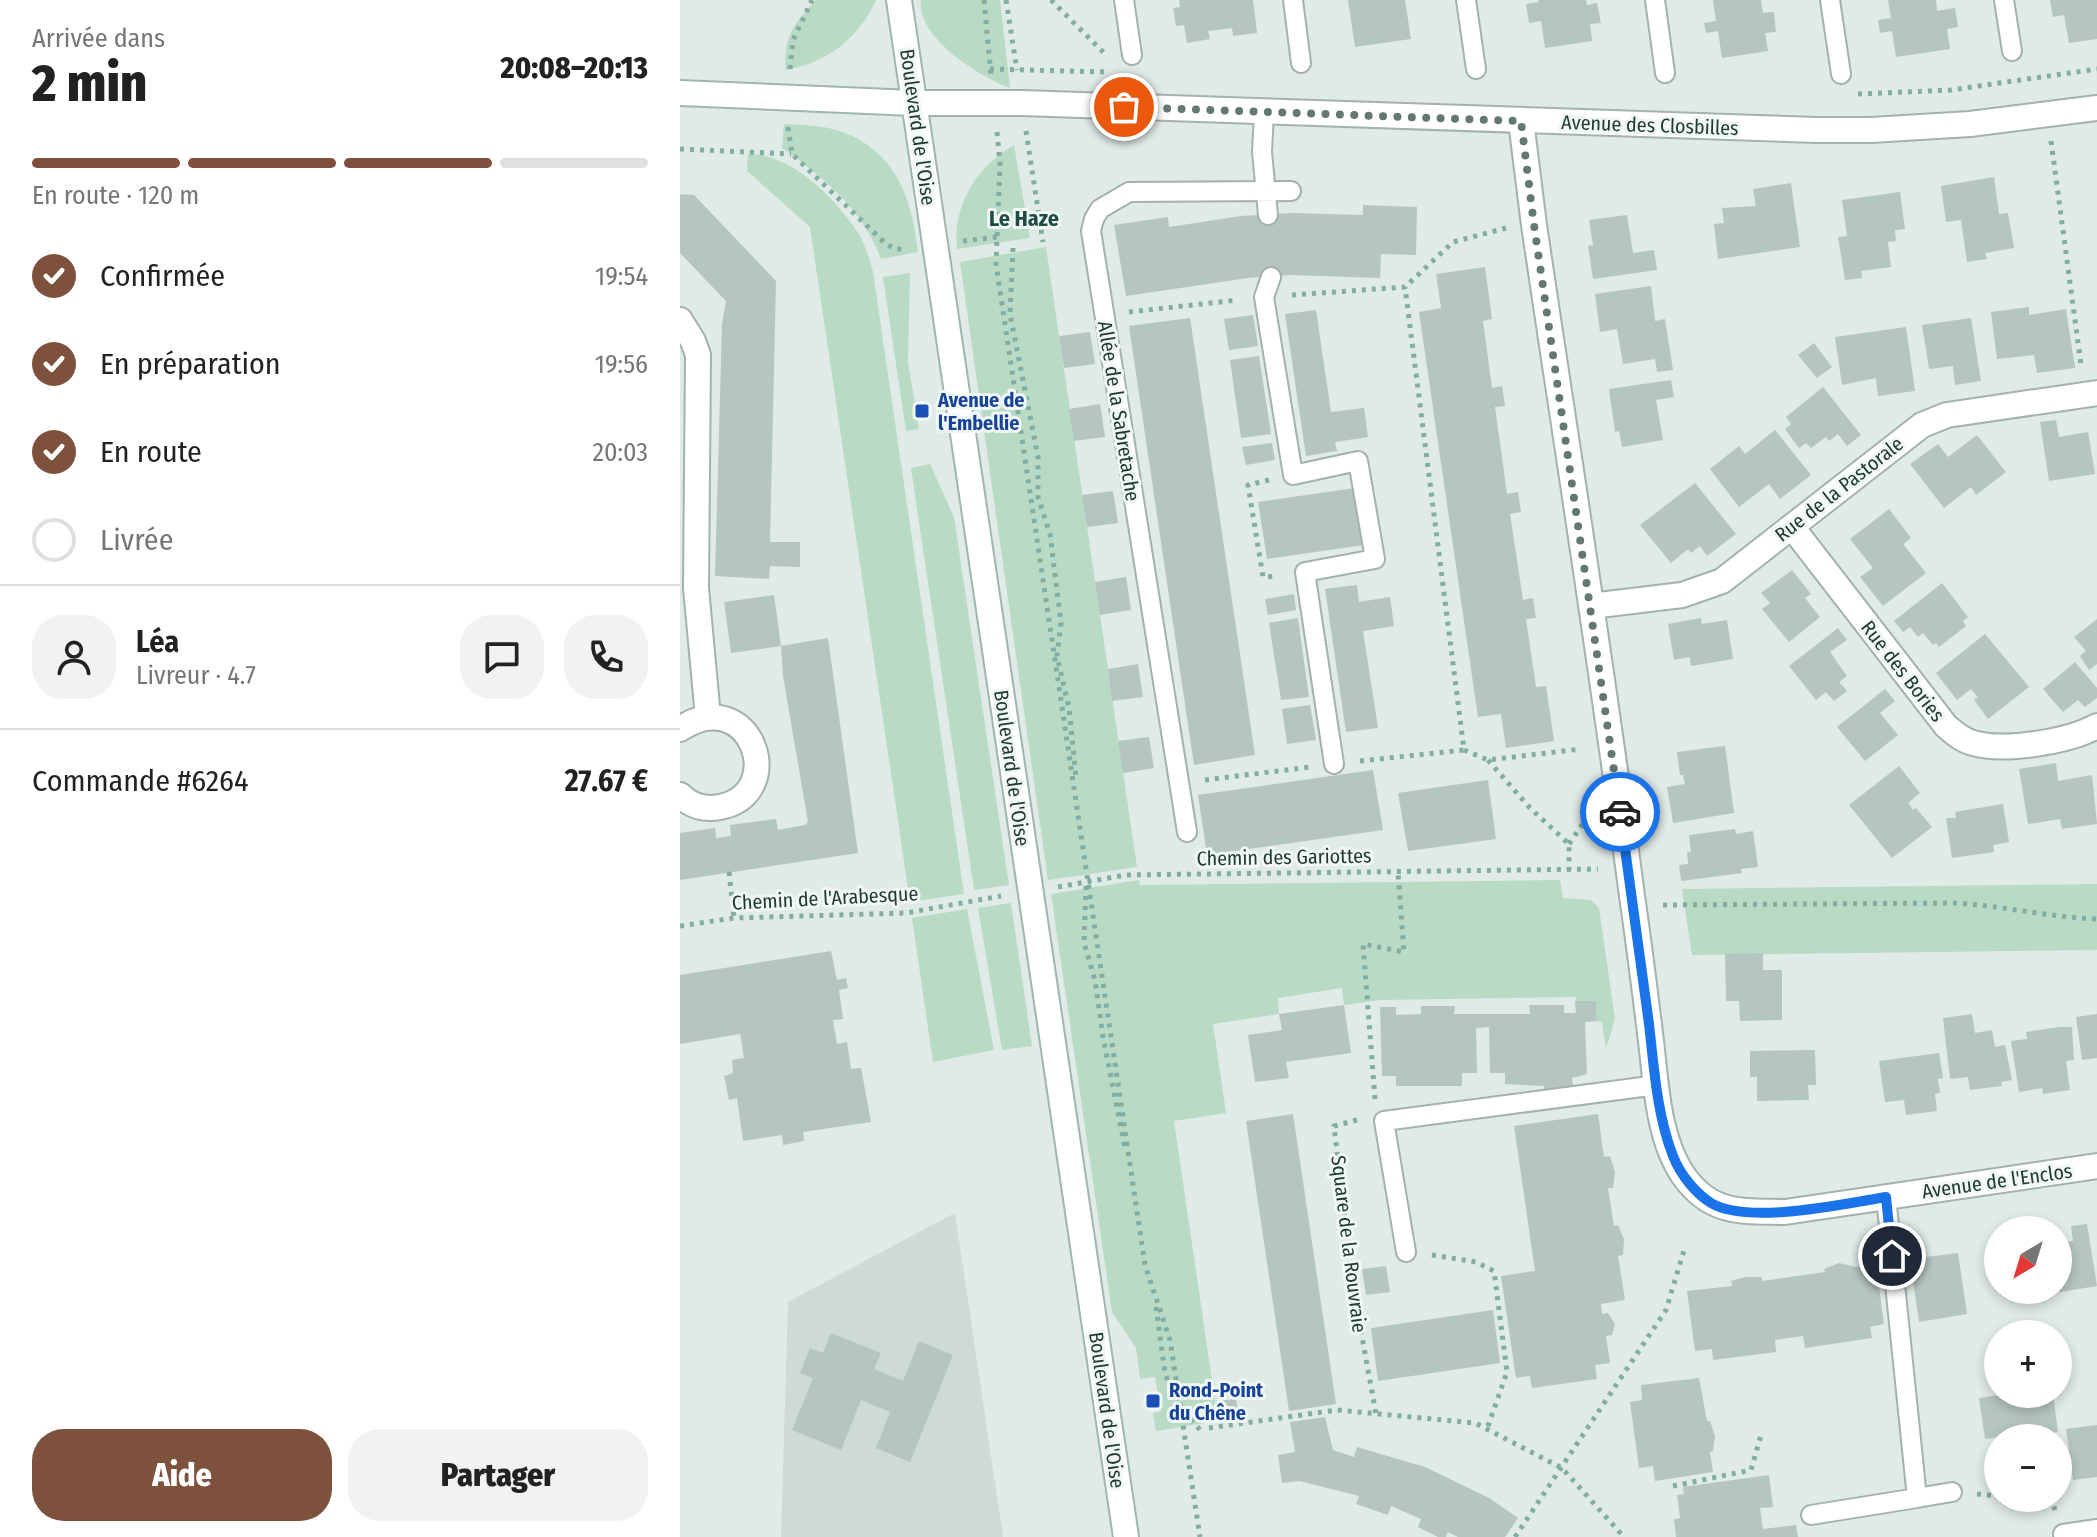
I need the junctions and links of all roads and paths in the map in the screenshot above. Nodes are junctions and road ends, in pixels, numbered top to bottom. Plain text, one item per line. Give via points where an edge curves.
1 (812, 0) edge
2 (899, 0) edge
3 (984, 0) edge
4 (1006, 0) edge
5 (1051, 0) edge
6 (1124, 0) edge
7 (1293, 0) edge
8 (1466, 0) edge
9 (1655, 0) edge
10 (1830, 0) edge
11 (2004, 0) edge
12 (2012, 51) dead end
13 (1132, 55) dead end
14 (1113, 62) dead end
15 (1301, 63) dead end
16 (1016, 68) junction
17 (990, 69) junction
18 (1476, 69) dead end
19 (2097, 69) edge
20 (1108, 72) dead end
21 (1665, 73) dead end
22 (1841, 74) dead end
23 (680, 93) edge
24 (1844, 95) dead end
25 (789, 96) junction
26 (914, 103) junction
27 (994, 103) junction
28 (1022, 103) junction
29 (2097, 108) edge
30 (1264, 112) junction
31 (2047, 114) junction
32 (1521, 121) junction
33 (680, 149) edge
34 (792, 154) junction
35 (1291, 191) dead end
36 (1266, 192) junction
37 (1268, 215) dead end
38 (1506, 228) dead end
39 (997, 237) junction
40 (1043, 242) dead end
41 (935, 245) junction
42 (1013, 248) dead end
43 (1271, 277) dead end
44 (1405, 287) junction
45 (1264, 297) junction
46 (1104, 315) junction
47 (680, 320) edge
48 (2093, 385) edge
49 (1293, 475) junction
50 (1792, 527) junction
51 (1305, 572) junction
52 (1591, 606) junction
53 (708, 717) junction
54 (2097, 726) edge
55 (680, 729) edge
56 (1581, 749) dead end
57 (1464, 750) junction
58 (1488, 760) junction
59 (1334, 764) junction
60 (1177, 783) junction
61 (680, 795) edge
62 (1590, 813) dead end
63 (1187, 832) dead end
64 (1569, 844) junction
65 (1083, 848) junction
66 (1598, 869) dead end
67 (1569, 870) junction
68 (729, 872) dead end
69 (1398, 872) junction
70 (1088, 882) junction
71 (1030, 891) junction
72 (972, 901) joint
73 (1654, 907) dead end
74 (734, 918) junction
75 (2097, 919) edge
76 (680, 926) edge
77 (1657, 1085) junction
78 (1380, 1118) junction
79 (2097, 1166) edge
80 (1886, 1197) junction
81 (1138, 1218) junction
82 (1685, 1247) dead end
83 (1406, 1252) joint
84 (1180, 1404) junction
85 (1376, 1414) junction
86 (1209, 1428) dead end
87 (1487, 1429) junction
88 (1200, 1430) dead end
89 (1761, 1435) dead end
90 (1562, 1468) junction
91 (1673, 1486) dead end
92 (1952, 1492) dead end
93 (1917, 1498) junction
94 (2056, 1512) edge
95 (1811, 1515) dead end
96 (2097, 1529) edge
97 (2063, 1534) joint
98 (1126, 1537) edge
99 (1200, 1537) edge
100 (1515, 1537) edge
101 (1624, 1537) edge

1 - 25 path via 791,48
2 - 26 street, Boulevard de l'Oise
3 - 17 path
4 - 16 path
5 - 14 path
6 - 13 lane
7 - 15 lane
8 - 18 lane
9 - 21 lane
10 - 22 lane
11 - 12 lane
16 - 17 path
16 - 20 path
16 - 28 path
17 - 27 path
19 - 24 path via 1951,90
23 - 25 street
25 - 26 street
25 - 34 path
26 - 27 street, Avenue des Closbilles
26 - 41 street, Boulevard de l'Oise
27 - 28 street, Avenue des Closbilles
27 - 39 path via 1000,163
28 - 30 street, Avenue des Closbilles
28 - 40 path
29 - 31 street, Avenue des Closbilles
30 - 32 street, Avenue des Closbilles
30 - 36 lane
31 - 32 street, Avenue des Closbilles via 1871,130
31 - 48 path via 2081,365
32 - 52 street, Avenue de l'Enclos
33 - 34 path
34 - 41 path via 890,247
35 - 36 lane, Allée de la Sabretache
36 - 37 lane
36 - 46 lane, Allée de la Sabretache via 1129,192 1100,209 1091,231
38 - 44 path via 1453,242
39 - 41 path
39 - 65 path via 996,264
41 - 71 street, Boulevard de l'Oise
42 - 65 path via 1010,314 1038,457 1038,497 1050,534 1061,623 1057,656 1069,708
43 - 45 lane
44 - 45 path
44 - 57 path
45 - 46 path
45 - 49 lane
46 - 60 lane, Allée de la Sabretache
47 - 53 street via 698,355 696,588
48 - 50 street, Rue de la Pastorale via 1947,415 1922,425
49 - 51 path via 1248,485 1263,577
49 - 51 lane via 1358,461 1375,559
50 - 52 street, Rue de la Pastorale via 1722,581 1703,589
50 - 54 street, Rue des Bories via 1958,737 2011,746
51 - 59 lane
52 - 77 street, Avenue de l'Enclos
53 - 55 street
53 - 61 street via 724,718 749,737 756,751 753,783 731,805 715,808 699,807
56 - 58 path
57 - 58 path
57 - 59 path
58 - 64 path
59 - 60 path
60 - 63 lane, Allée de la Sabretache
62 - 64 path
64 - 67 path
65 - 70 path
66 - 67 path, Chemin des Gariottes
67 - 69 path, Chemin des Gariottes
68 - 74 path
69 - 70 path, Chemin des Gariottes via 1125,875
69 - 78 path via 1404,952 1363,944
70 - 71 path, Chemin des Gariottes
70 - 81 path
70 - 81 path via 1084,943
71 - 72 path, Chemin des Gariottes
71 - 98 street, Boulevard de l'Oise
72 - 74 path, Chemin de l'Arabesque via 906,913
73 - 75 path via 1955,903
74 - 76 path, Chemin de l'Arabesque
77 - 78 lane
77 - 80 street, Avenue de l'Enclos via 1674,1160 1712,1204 1735,1212 1785,1212
78 - 83 lane
78 - 85 path, Square de la Rouvraie via 1334,1126 1353,1287
79 - 80 street, Avenue de l'Enclos
80 - 93 lane
81 - 84 path via 1165,1373
82 - 90 path via 1666,1310
83 - 87 path via 1476,1262 1494,1271 1507,1372
84 - 88 path
84 - 99 path
85 - 86 path via 1337,1410
85 - 87 path via 1475,1423
87 - 90 path
89 - 91 path via 1751,1470
90 - 100 path
90 - 101 path
92 - 93 lane
93 - 95 lane
94 - 97 path
96 - 97 lane

